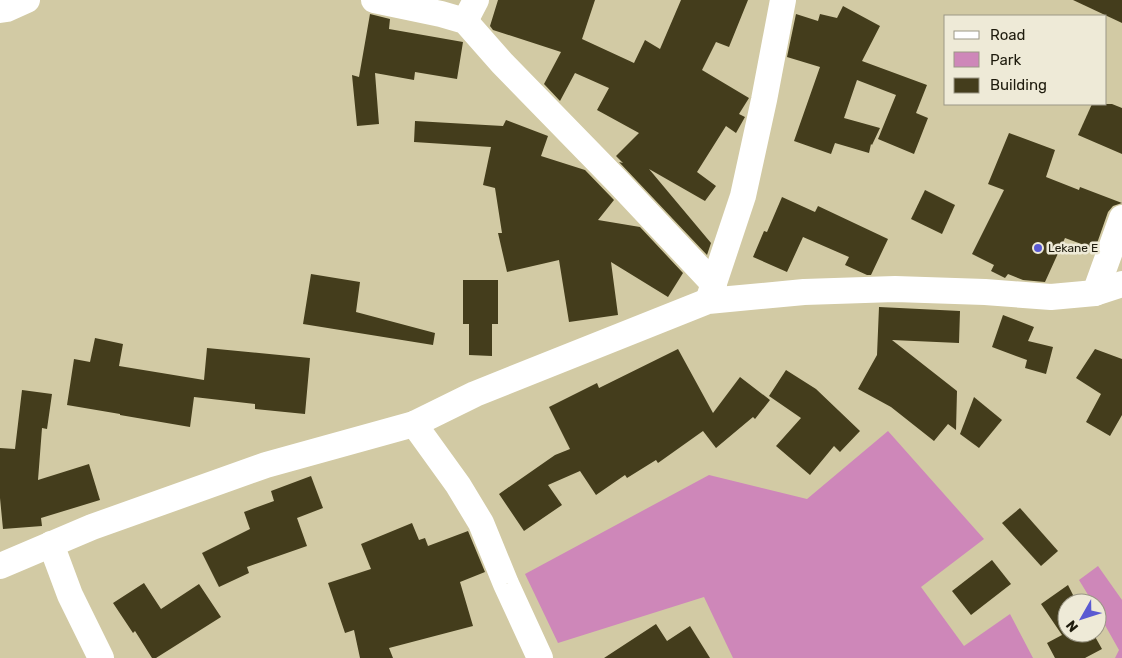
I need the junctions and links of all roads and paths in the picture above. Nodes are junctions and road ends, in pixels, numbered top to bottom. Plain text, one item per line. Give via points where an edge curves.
1 (27, 0) edge
2 (374, 0) edge
3 (783, 0) edge
4 (0, 10) edge
5 (470, 11) edge
6 (1122, 218) edge
7 (1122, 284) edge
8 (711, 292) junction
9 (1094, 293) junction
10 (414, 424) junction
11 (51, 544) junction
12 (0, 566) edge
13 (101, 658) edge
14 (540, 658) edge

1 - 4 street
2 - 5 street via 441,14
3 - 8 street via 742,196
5 - 8 street via 502,64 618,182
6 - 9 street
7 - 9 street
8 - 9 street via 895,289 1051,297
8 - 10 street via 475,394
10 - 11 street via 266,465
10 - 14 street via 481,523
11 - 12 street
11 - 13 street via 70,595

